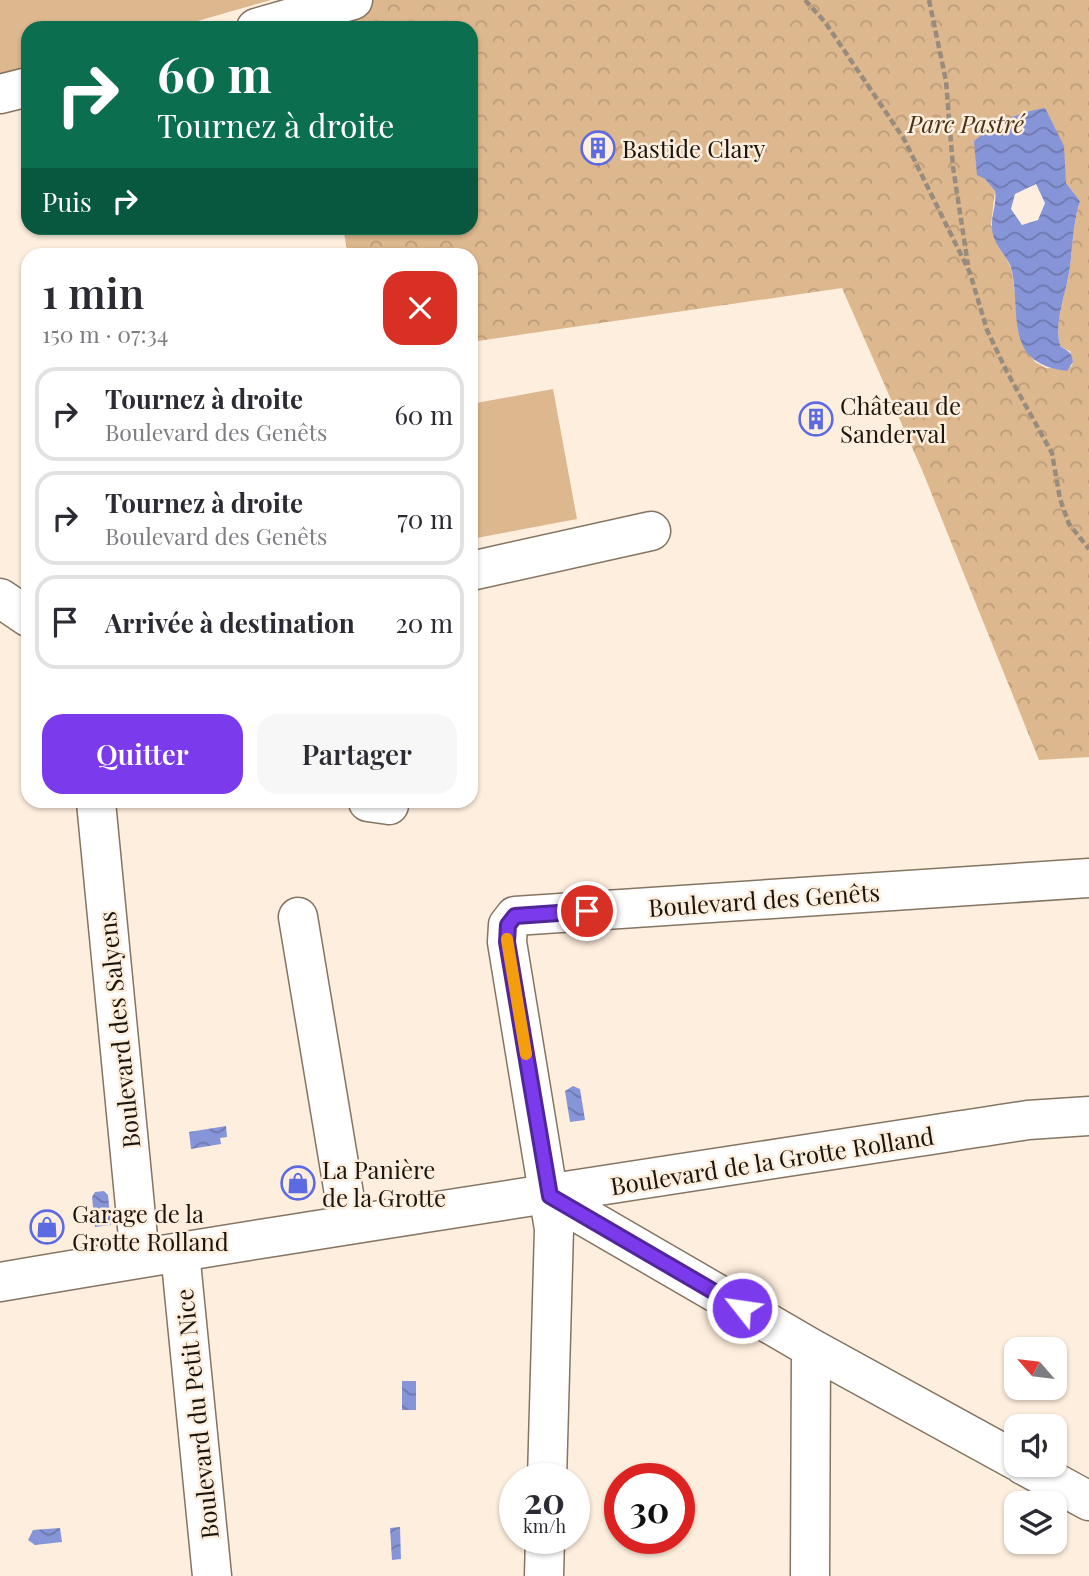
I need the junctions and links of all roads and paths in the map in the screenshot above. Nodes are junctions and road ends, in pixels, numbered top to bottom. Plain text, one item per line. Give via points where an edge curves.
1 (353, 0) edge
2 (805, 0) edge
3 (929, 0) edge
4 (280, 21) edge
5 (21, 89) edge
6 (0, 94) edge
7 (970, 273) junction
8 (651, 531) dead end
9 (1089, 549) edge
10 (478, 568) edge
11 (0, 598) edge
12 (21, 612) edge
13 (97, 808) edge
14 (1089, 877) edge
15 (298, 917) dead end
16 (1089, 1116) edge
17 (550, 1196) junction
18 (349, 1224) junction
19 (180, 1252) junction
20 (140, 1258) junction
21 (0, 1282) edge
22 (811, 1348) junction
23 (1004, 1454) edge
24 (547, 1463) edge
25 (1045, 1477) edge
26 (1089, 1501) edge
27 (545, 1554) edge
28 (212, 1576) edge
29 (544, 1576) edge
30 (810, 1576) edge

1 - 4 street
2 - 7 path via 825,22 904,139
3 - 7 path via 946,81 953,167
5 - 6 street
7 - 9 path via 997,351 1052,453 1069,524
8 - 10 street
11 - 12 street
13 - 20 street, Boulevard des Salyens
14 - 17 street, Boulevard des Genêts via 515,916 508,925 507,942
15 - 18 street
16 - 17 street, Boulevard de la Grotte Rolland via 1028,1120
17 - 18 street, Boulevard de la Grotte Rolland
17 - 22 street
17 - 24 street via 554,1229
18 - 19 street, Boulevard de la Grotte Rolland
19 - 20 street, Boulevard de la Grotte Rolland
19 - 28 street, Boulevard du Petit Nice
20 - 21 street, Boulevard de la Grotte Rolland
22 - 23 street
22 - 30 street
25 - 26 street
27 - 29 street

